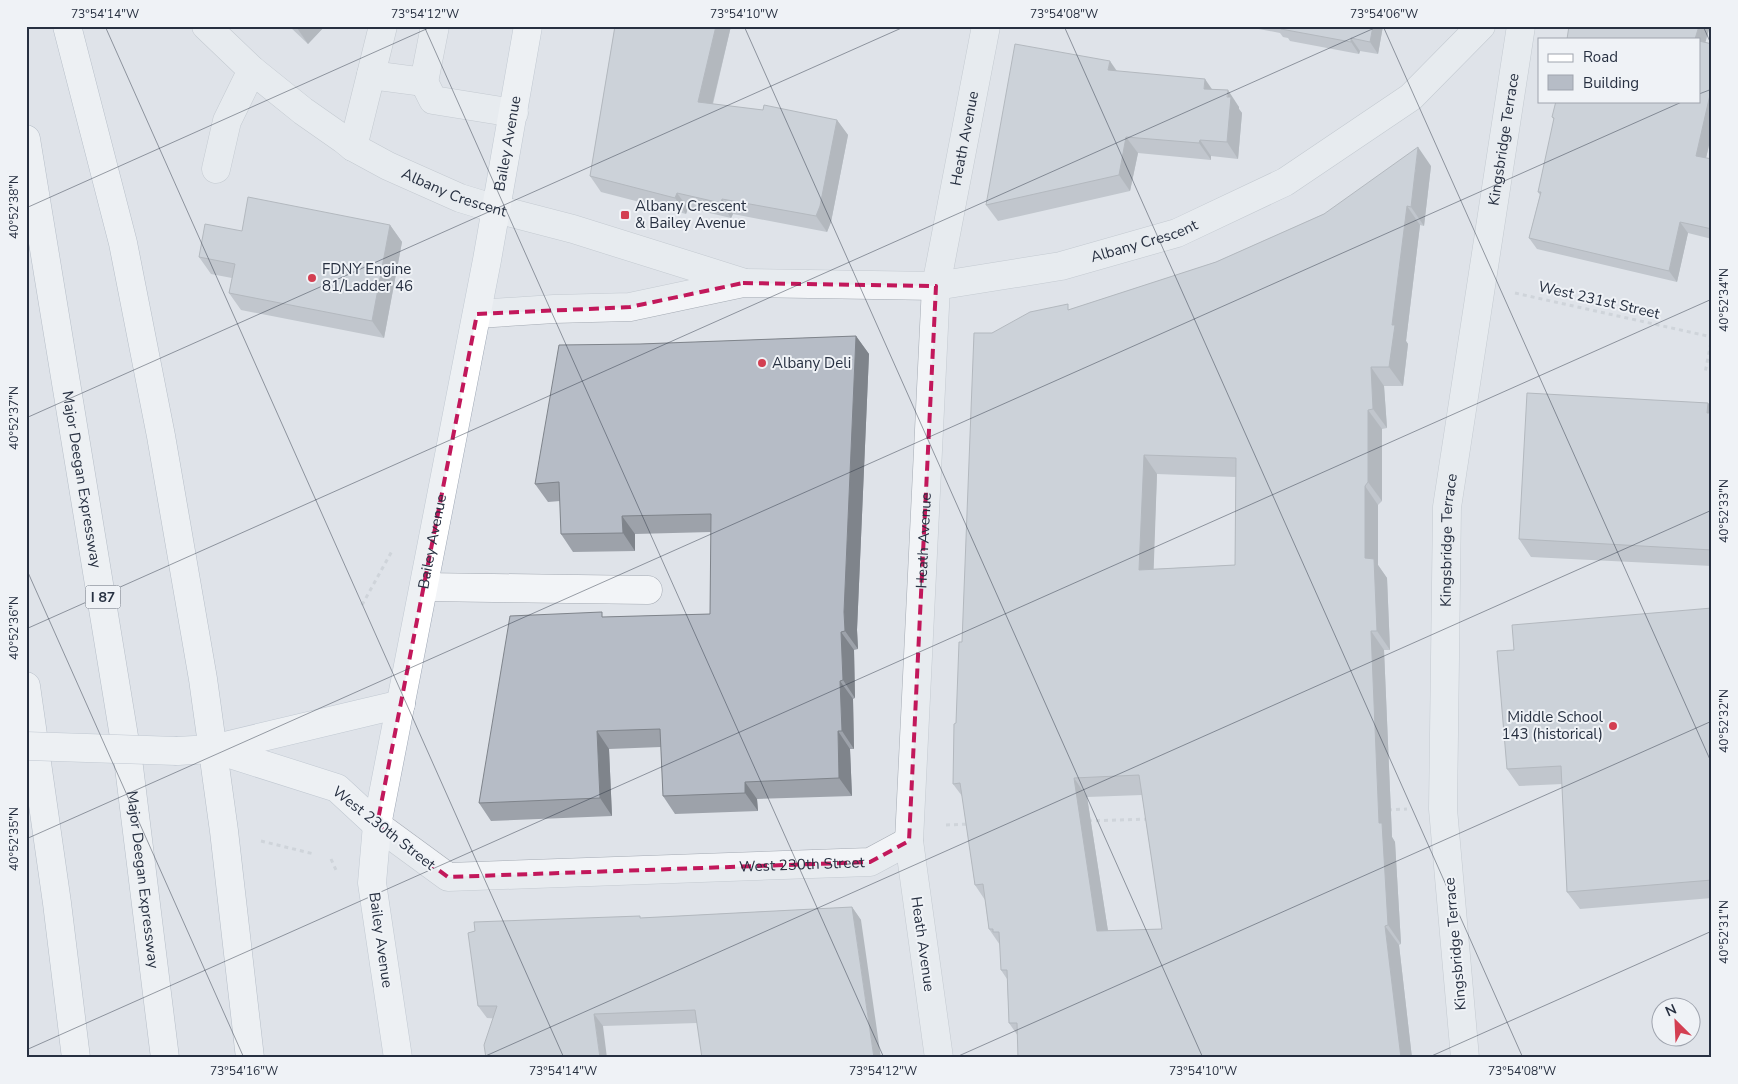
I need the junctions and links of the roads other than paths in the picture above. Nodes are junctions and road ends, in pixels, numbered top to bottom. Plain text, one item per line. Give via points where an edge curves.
1 (68, 26) edge
2 (206, 26) edge
3 (383, 26) edge
4 (435, 26) edge
5 (528, 26) edge
6 (986, 26) edge
7 (1481, 26) edge
8 (1521, 26) edge
9 (252, 70) junction
10 (372, 75) junction
11 (424, 82) junction
12 (514, 113) junction
13 (26, 139) edge
14 (353, 147) junction
15 (216, 170) dead end
16 (496, 209) junction
17 (743, 283) junction
18 (936, 286) junction
19 (477, 314) junction
20 (424, 587) junction
21 (648, 590) dead end
22 (26, 686) edge
23 (401, 704) junction
24 (26, 746) edge
25 (212, 749) junction
26 (377, 825) junction
27 (909, 841) junction
28 (76, 1058) edge
29 (165, 1058) edge
30 (250, 1058) edge
31 (398, 1058) edge
32 (939, 1058) edge
33 (1465, 1058) edge

1 - 25 main road via 123,244 144,343 203,679
2 - 9 street, Albany Crescent
3 - 10 street
4 - 11 street
5 - 12 main road, Bailey Avenue
6 - 18 street, Heath Avenue
7 - 18 street, Albany Crescent via 1411,97 1285,182 1177,233 1061,266
8 - 33 street, Kingsbridge Terrace via 1447,507 1444,809
9 - 14 street, Albany Crescent
9 - 15 street via 227,121
10 - 11 street
10 - 14 street
11 - 12 street via 433,100
12 - 16 main road, Bailey Avenue
13 - 29 main road, Major Deegan Expressway / I 87 via 129,767
14 - 16 street, Albany Crescent via 429,185
16 - 17 street, Albany Crescent via 582,231
16 - 19 main road, Bailey Avenue
17 - 18 street, Albany Crescent
17 - 19 street, Albany Crescent via 630,307
18 - 27 street, Heath Avenue
19 - 20 main road, Bailey Avenue
20 - 21 street
20 - 23 main road, Bailey Avenue
22 - 28 main road
23 - 25 main road, West 230th Street
23 - 26 main road, Bailey Avenue
24 - 25 main road, West 230th Street, bridge via 177,751
25 - 26 main road, West 230th Street via 337,788
25 - 30 main road
26 - 27 street, West 230th Street via 448,877 870,862
26 - 31 main road, Bailey Avenue via 372,883
27 - 32 street, Heath Avenue

